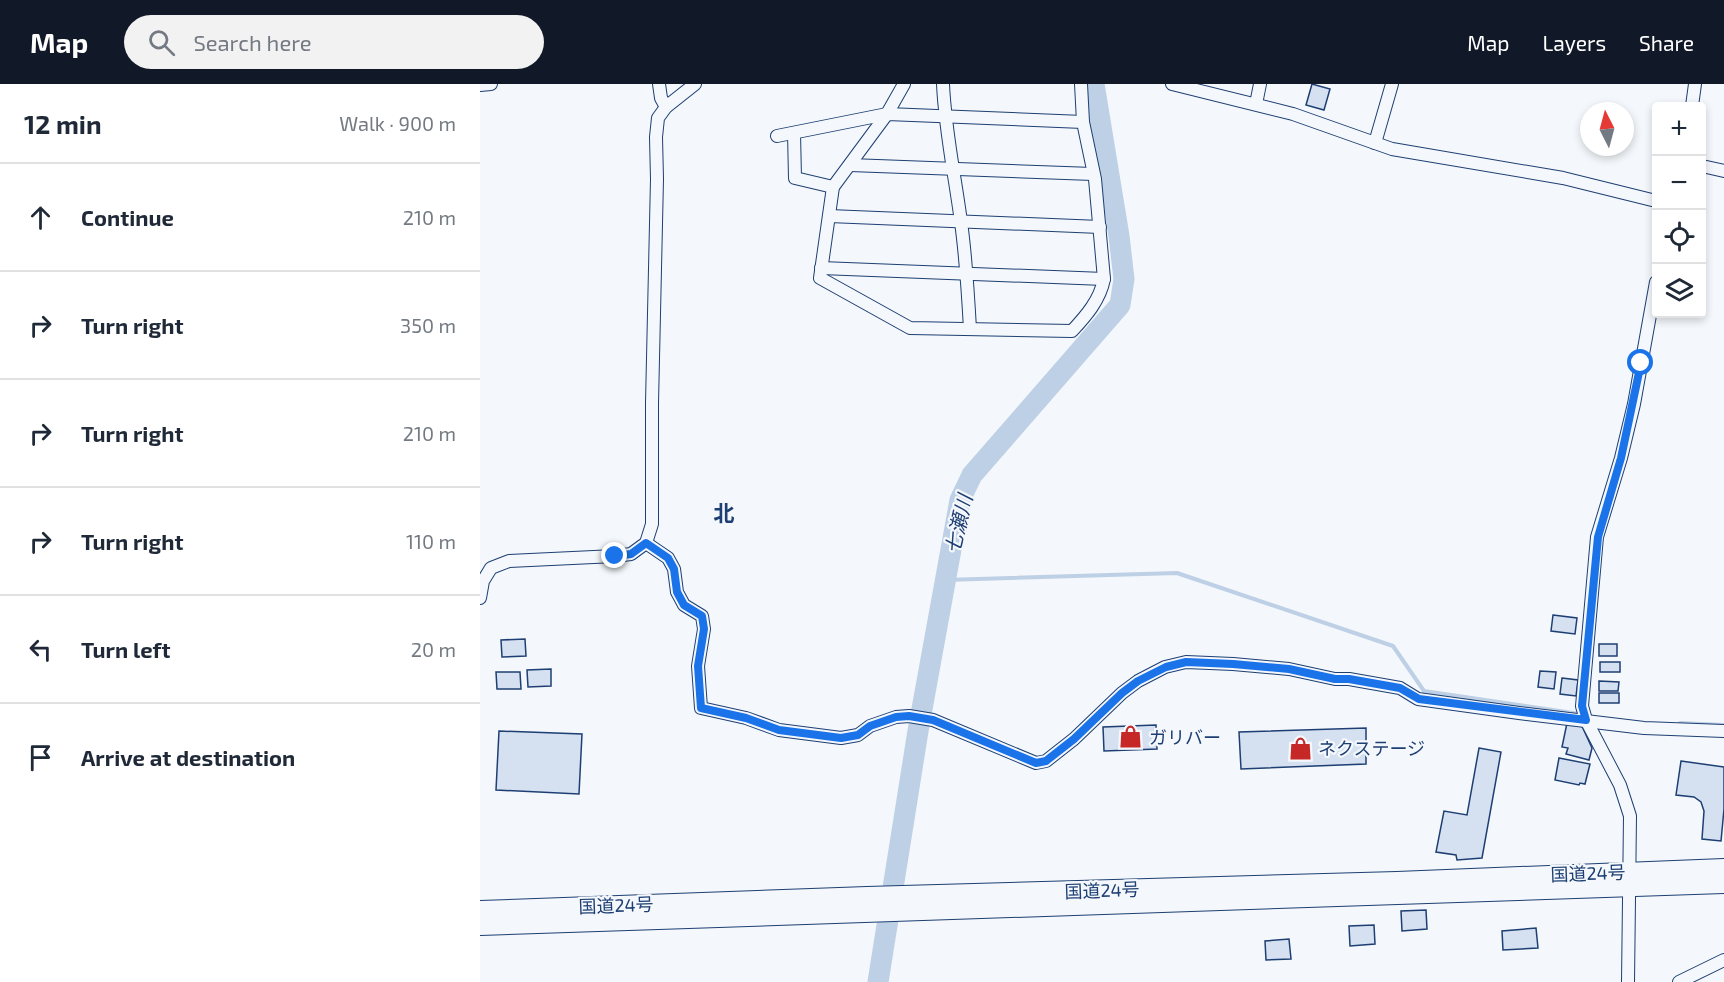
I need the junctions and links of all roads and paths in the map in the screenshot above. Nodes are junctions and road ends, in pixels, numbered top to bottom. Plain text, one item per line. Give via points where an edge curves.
1 (491, 84) edge
2 (659, 84) edge
3 (694, 84) edge
4 (904, 84) edge
5 (943, 84) edge
6 (1081, 84) edge
7 (1172, 84) edge
8 (1260, 84) edge
9 (1392, 84) edge
10 (1695, 84) edge
11 (480, 85) edge
12 (1693, 102) edge
13 (1256, 105) junction
14 (666, 107) junction
15 (886, 114) junction
16 (944, 117) junction
17 (1083, 122) junction
18 (794, 133) junction
19 (777, 136) dead end
20 (1375, 143) junction
21 (850, 165) junction
22 (1706, 167) edge
23 (953, 170) junction
24 (1724, 171) edge
25 (1093, 174) junction
26 (833, 187) junction
27 (1652, 200) edge
28 (829, 216) junction
29 (961, 221) junction
30 (1100, 227) junction
31 (821, 268) junction
32 (967, 274) junction
33 (1104, 279) junction
34 (1652, 304) edge
35 (970, 328) junction
36 (646, 543) junction
37 (480, 598) edge
38 (1586, 720) junction
39 (1724, 731) edge
40 (1724, 868) edge
41 (1628, 880) junction
42 (1724, 884) edge
43 (867, 905) junction
44 (480, 910) edge
45 (480, 926) edge
46 (1724, 960) edge
47 (1628, 982) edge
48 (1679, 982) edge

1 - 11 street
2 - 14 street
3 - 14 street
4 - 15 street
5 - 16 street
6 - 17 street
7 - 13 street
8 - 13 street
9 - 20 street
10 - 12 street
13 - 20 street
14 - 36 street via 658,118 656,138 652,524
15 - 16 street
15 - 18 street
15 - 21 street
16 - 17 street
16 - 23 street
17 - 25 street
18 - 19 street
18 - 26 street via 795,178
20 - 27 street via 1434,158 1563,178
21 - 23 street
21 - 26 street
22 - 24 street
23 - 25 street
23 - 29 street
25 - 30 street
26 - 28 street
28 - 29 street
28 - 31 street
29 - 30 street
29 - 32 street
30 - 33 street
31 - 32 street
31 - 35 street via 820,278 910,328
32 - 33 street
32 - 35 street
33 - 35 street via 1092,308 1072,331
34 - 38 street via 1634,404 1598,537 1582,706
36 - 37 street via 631,554 509,561 491,568
36 - 38 street via 668,558 684,605 702,616 704,629 698,666 701,708 779,730 841,738 858,735 896,717 909,716 933,720 1036,763 1046,761 1074,739 1138,681 1186,662 1289,669 1400,688 1419,699
38 - 39 street via 1644,728
38 - 41 street via 1620,785 1630,816
40 - 41 highway, 国道24号
41 - 42 highway, 国道24号
41 - 43 highway, 国道24号
41 - 47 street
43 - 44 highway, 国道24号
43 - 45 highway, 国道24号
46 - 48 street

